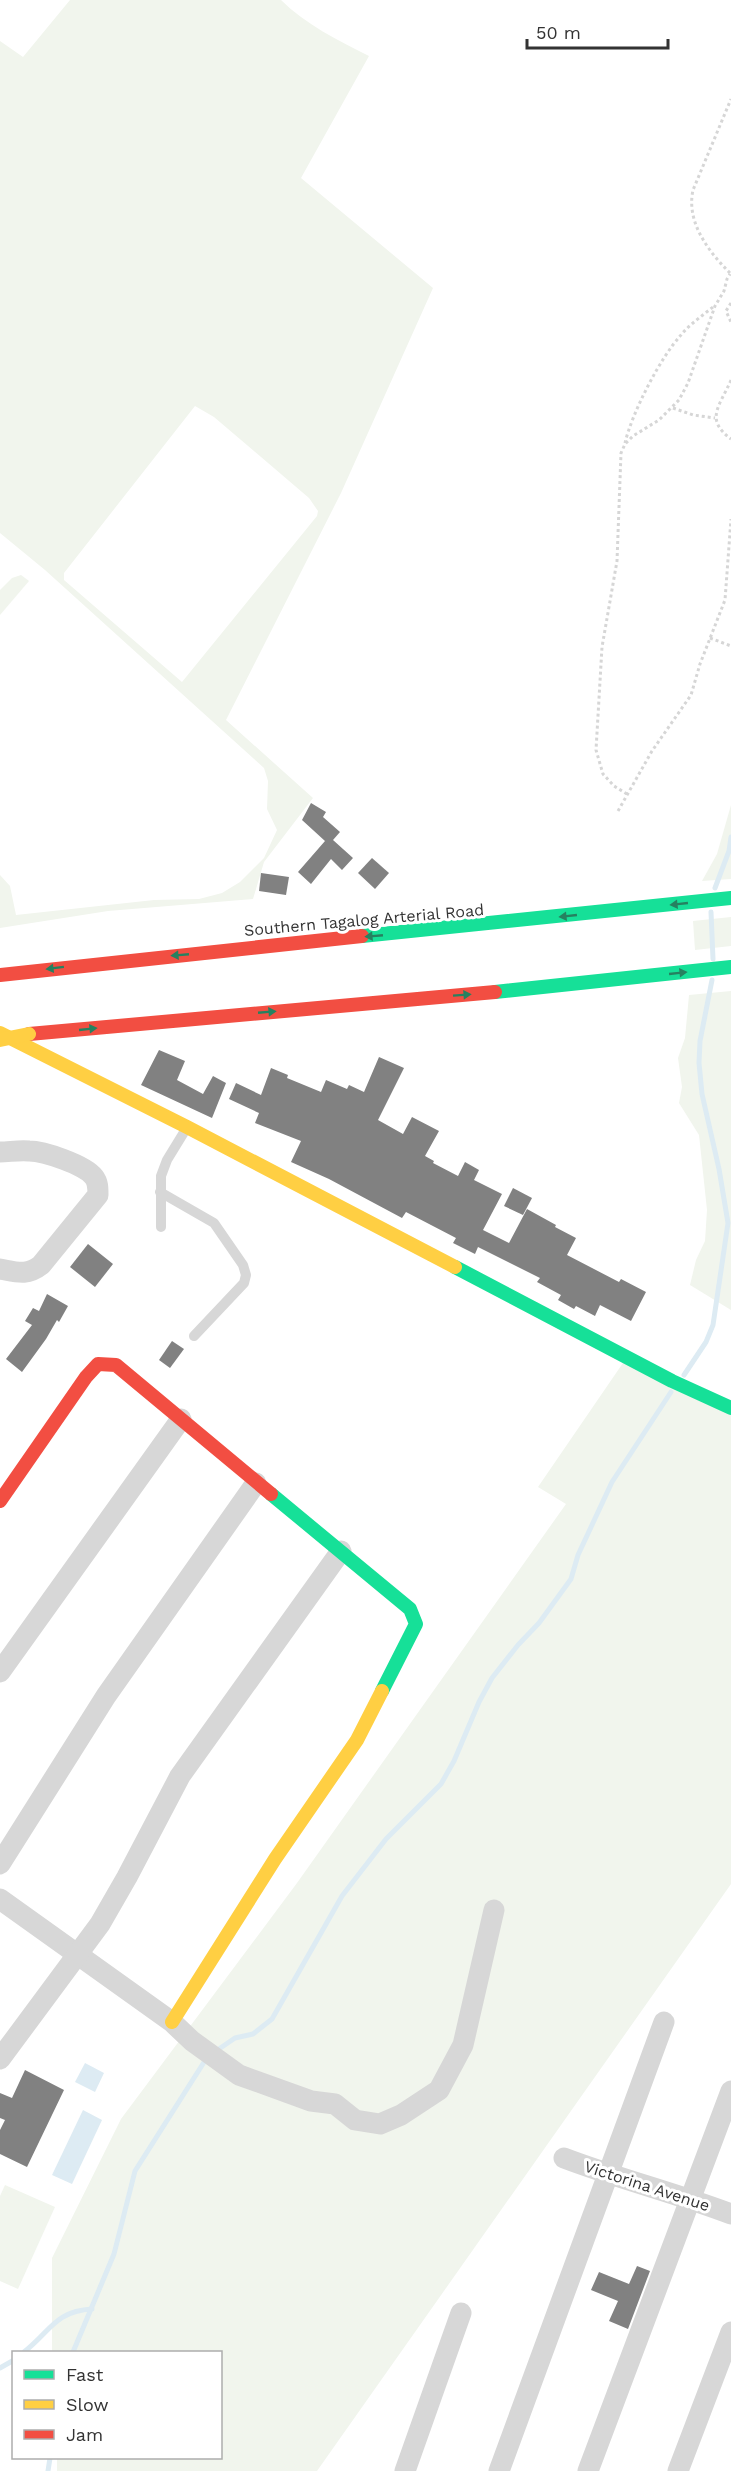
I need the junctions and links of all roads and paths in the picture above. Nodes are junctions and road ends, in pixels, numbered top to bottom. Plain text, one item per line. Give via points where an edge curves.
1 (731, 99) edge
2 (731, 274) edge
3 (731, 303) edge
4 (714, 306) junction
5 (731, 322) edge
6 (731, 380) edge
7 (673, 407) junction
8 (715, 418) junction
9 (731, 439) edge
10 (625, 444) junction
11 (731, 519) edge
12 (710, 638) junction
13 (731, 646) edge
14 (627, 794) junction
15 (618, 811) dead end
16 (731, 898) edge
17 (731, 967) edge
18 (0, 975) edge
19 (0, 1033) edge
20 (0, 1039) edge
21 (187, 1127) junction
22 (0, 1152) edge
23 (160, 1192) junction
24 (161, 1227) dead end
25 (0, 1269) edge
26 (194, 1336) dead end
27 (731, 1408) edge
28 (181, 1419) junction
29 (256, 1483) junction
30 (0, 1501) edge
31 (341, 1551) junction
32 (0, 1672) edge
33 (0, 1864) edge
34 (0, 1899) edge
35 (494, 1910) dead end
36 (78, 1955) junction
37 (172, 2022) junction
38 (664, 2022) dead end
39 (0, 2059) edge
40 (731, 2091) edge
41 (564, 2158) dead end
42 (607, 2174) junction
43 (692, 2199) junction
44 (731, 2214) edge
45 (461, 2313) dead end
46 (731, 2332) edge
47 (405, 2471) edge
48 (499, 2471) edge
49 (588, 2471) edge
50 (678, 2471) edge

1 - 2 path via 690,202 697,228
2 - 4 path
3 - 5 path via 726,311
4 - 7 path via 688,383
4 - 10 path via 680,335 667,355 646,392
6 - 8 path
7 - 8 path
7 - 10 path
8 - 9 path via 717,428
10 - 14 path via 620,465 617,561 598,684 596,750 603,774
11 - 12 path via 727,590
12 - 13 path
12 - 14 path via 691,695
14 - 15 path
16 -> 18 main road, Southern Tagalog Arterial Road
20 -> 17 main road, bridge
19 - 21 main road
21 - 23 lane via 167,1160
21 - 27 main road via 672,1381
22 - 25 street via 51,1155 88,1171 98,1186 98,1195 40,1265 23,1274
23 - 24 lane
23 - 26 lane via 214,1223 246,1275 244,1283
28 - 29 main road
28 - 30 main road via 116,1365 98,1364
28 - 32 street
29 - 31 main road
29 - 33 street via 106,1696
31 - 36 street via 180,1776 117,1895
31 - 37 main road via 410,1609 416,1624 357,1740 275,1859
34 - 36 street
35 - 37 street via 463,2044 439,2090 380,2124 354,2120 335,2104 311,2101 239,2075
36 - 37 street
36 - 39 street
38 - 42 street
40 - 43 street
41 - 42 street, Victorina Avenue
42 - 43 street, Victorina Avenue
42 - 48 street
43 - 44 street, Victorina Avenue
43 - 49 street
45 - 47 street
46 - 50 street

